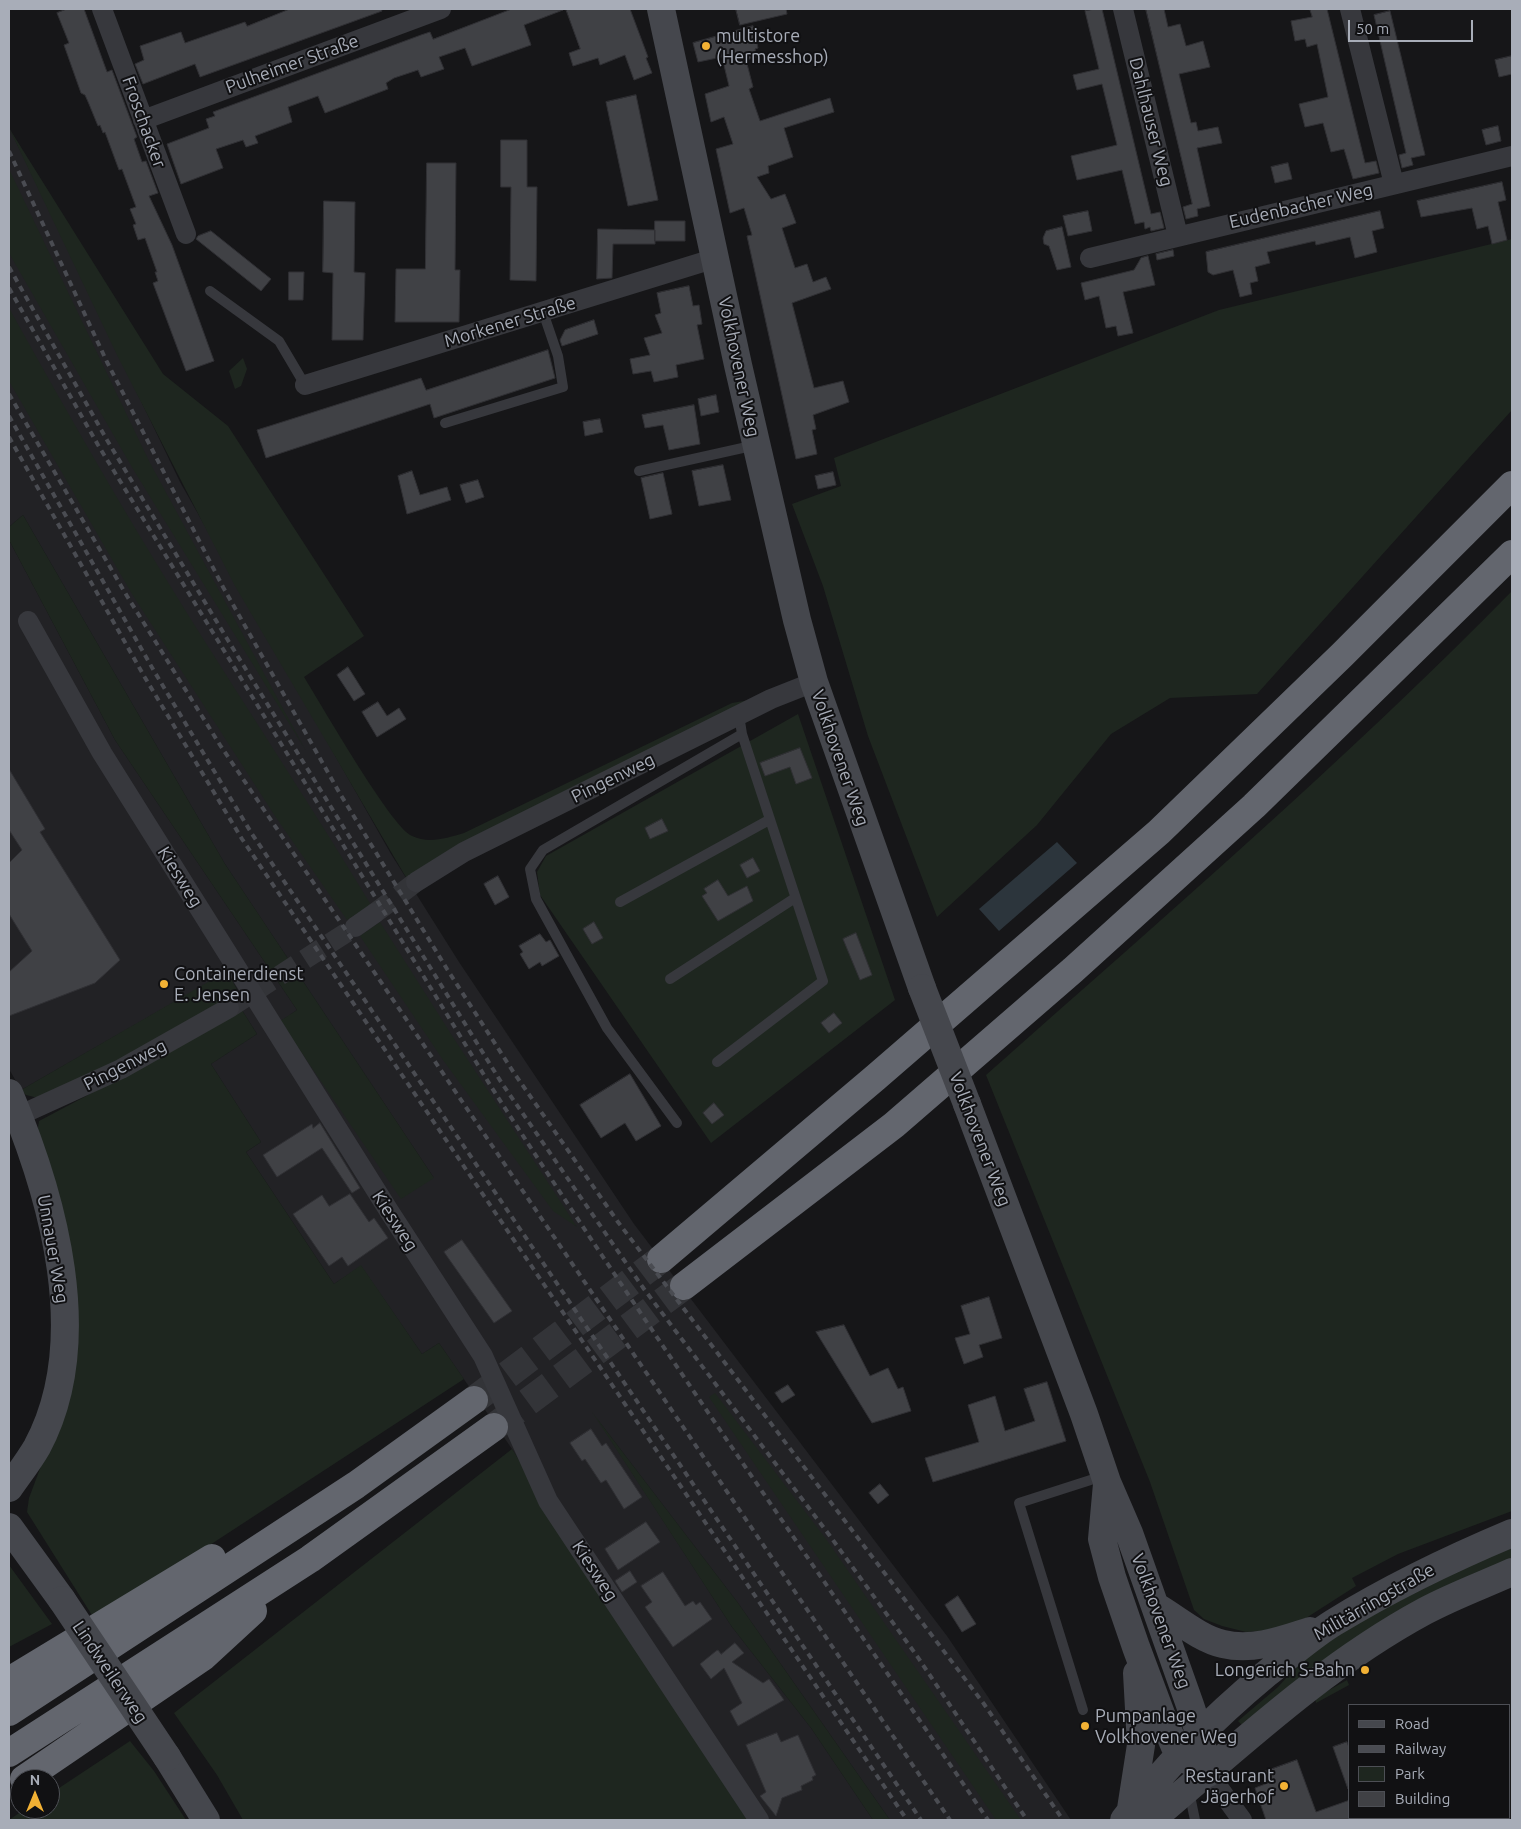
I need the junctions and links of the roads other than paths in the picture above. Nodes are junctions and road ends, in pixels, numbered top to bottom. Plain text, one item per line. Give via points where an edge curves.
1 (102, 9) edge
2 (442, 9) edge
3 (661, 9) edge
4 (1123, 9) edge
5 (1350, 9) edge
6 (143, 120) junction
7 (1512, 156) edge
8 (1394, 184) junction
9 (186, 234) dead end
10 (1178, 236) junction
11 (716, 258) junction
12 (1090, 258) dead end
13 (210, 291) dead end
14 (542, 312) junction
15 (305, 385) joint
16 (445, 423) dead end
17 (756, 445) junction
18 (639, 471) dead end
19 (1512, 485) edge
20 (1512, 554) edge
21 (28, 621) dead end
22 (814, 682) junction
23 (741, 725) junction
24 (769, 820) junction
25 (416, 882) tunnel mouth
26 (795, 898) junction
27 (620, 902) dead end
28 (375, 913) tunnel mouth
29 (355, 927) tunnel mouth
30 (670, 979) dead end
31 (229, 1008) tunnel mouth
32 (717, 1062) dead end
33 (14, 1105) edge
34 (677, 1123) dead end
35 (661, 1259) tunnel mouth
36 (684, 1286) tunnel mouth
37 (474, 1400) tunnel mouth
38 (494, 1427) tunnel mouth
39 (1106, 1479) junction
40 (356, 1486) junction
41 (9, 1488) edge
42 (9, 1527) edge
43 (1512, 1533) edge
44 (310, 1559) junction
45 (1512, 1572) edge
46 (1155, 1606) junction
47 (1331, 1624) junction
48 (1136, 1647) junction
49 (9, 1680) edge
50 (1083, 1710) dead end
51 (9, 1712) edge
52 (1199, 1732) junction
53 (9, 1753) edge
54 (39, 1769) edge
55 (1188, 1771) junction
56 (1135, 1817) edge
57 (1194, 1817) edge
58 (206, 1820) edge
59 (759, 1820) edge
60 (1242, 1820) edge

1 - 6 street, Froschacker
2 - 6 street, Pulheimer Straße
3 - 11 street, Volkhovener Weg
4 - 10 street, Dahlhauser Weg
5 - 8 street
6 - 9 street, Froschacker
7 - 8 street, Eudenbacher Weg
8 - 10 street, Eudenbacher Weg
10 - 12 street, Eudenbacher Weg
11 - 14 street, Morkener Straße
11 - 17 street, Volkhovener Weg
13 - 15 lane via 278,341
14 - 15 street, Morkener Straße
14 - 16 lane via 558,356 563,387
17 - 18 lane
17 - 22 street, Volkhovener Weg
19 - 35 highway via 1159,832
20 - 36 highway via 1254,806 1073,970 894,1125
21 - 59 street, Kiesweg via 102,753 389,1212 483,1356 548,1500
22 - 23 street, Pingenweg
22 - 39 street, Volkhovener Weg, bridge via 922,988
23 - 24 lane
23 - 25 street, Pingenweg via 464,852
23 - 34 lane via 543,850 530,868 536,899 607,1028
24 - 26 lane
24 - 27 lane
26 - 30 lane
26 - 32 lane via 823,981
28 - 29 street
31 - 33 street, Pingenweg via 121,1069
33 - 41 street, Unnauer Weg via 41,1182 55,1239 63,1285 64,1335 60,1379 51,1413 37,1447
37 - 40 highway
38 - 44 highway
39 - 46 street, Volkhovener Weg via 1130,1533
39 - 48 street, Volkhovener Weg via 1102,1539
39 - 50 lane via 1019,1503
40 - 49 highway via 283,1516
40 - 51 highway
42 - 58 street, Lindweilerweg, bridge via 62,1600
43 - 47 street, Militärringstraße via 1446,1561
44 - 53 highway
44 - 54 highway via 203,1657
45 - 55 street, Militärringstraße via 1426,1611 1354,1655
46 - 47 street via 1222,1644 1268,1644
46 - 52 street, Volkhovener Weg
47 - 52 street, Militärringstraße
48 - 55 street, Volkhovener Weg
48 - 56 street via 1141,1745
52 - 55 street, Volkhovener Weg
55 - 56 street, Militärringstraße
55 - 57 lane
55 - 60 street

